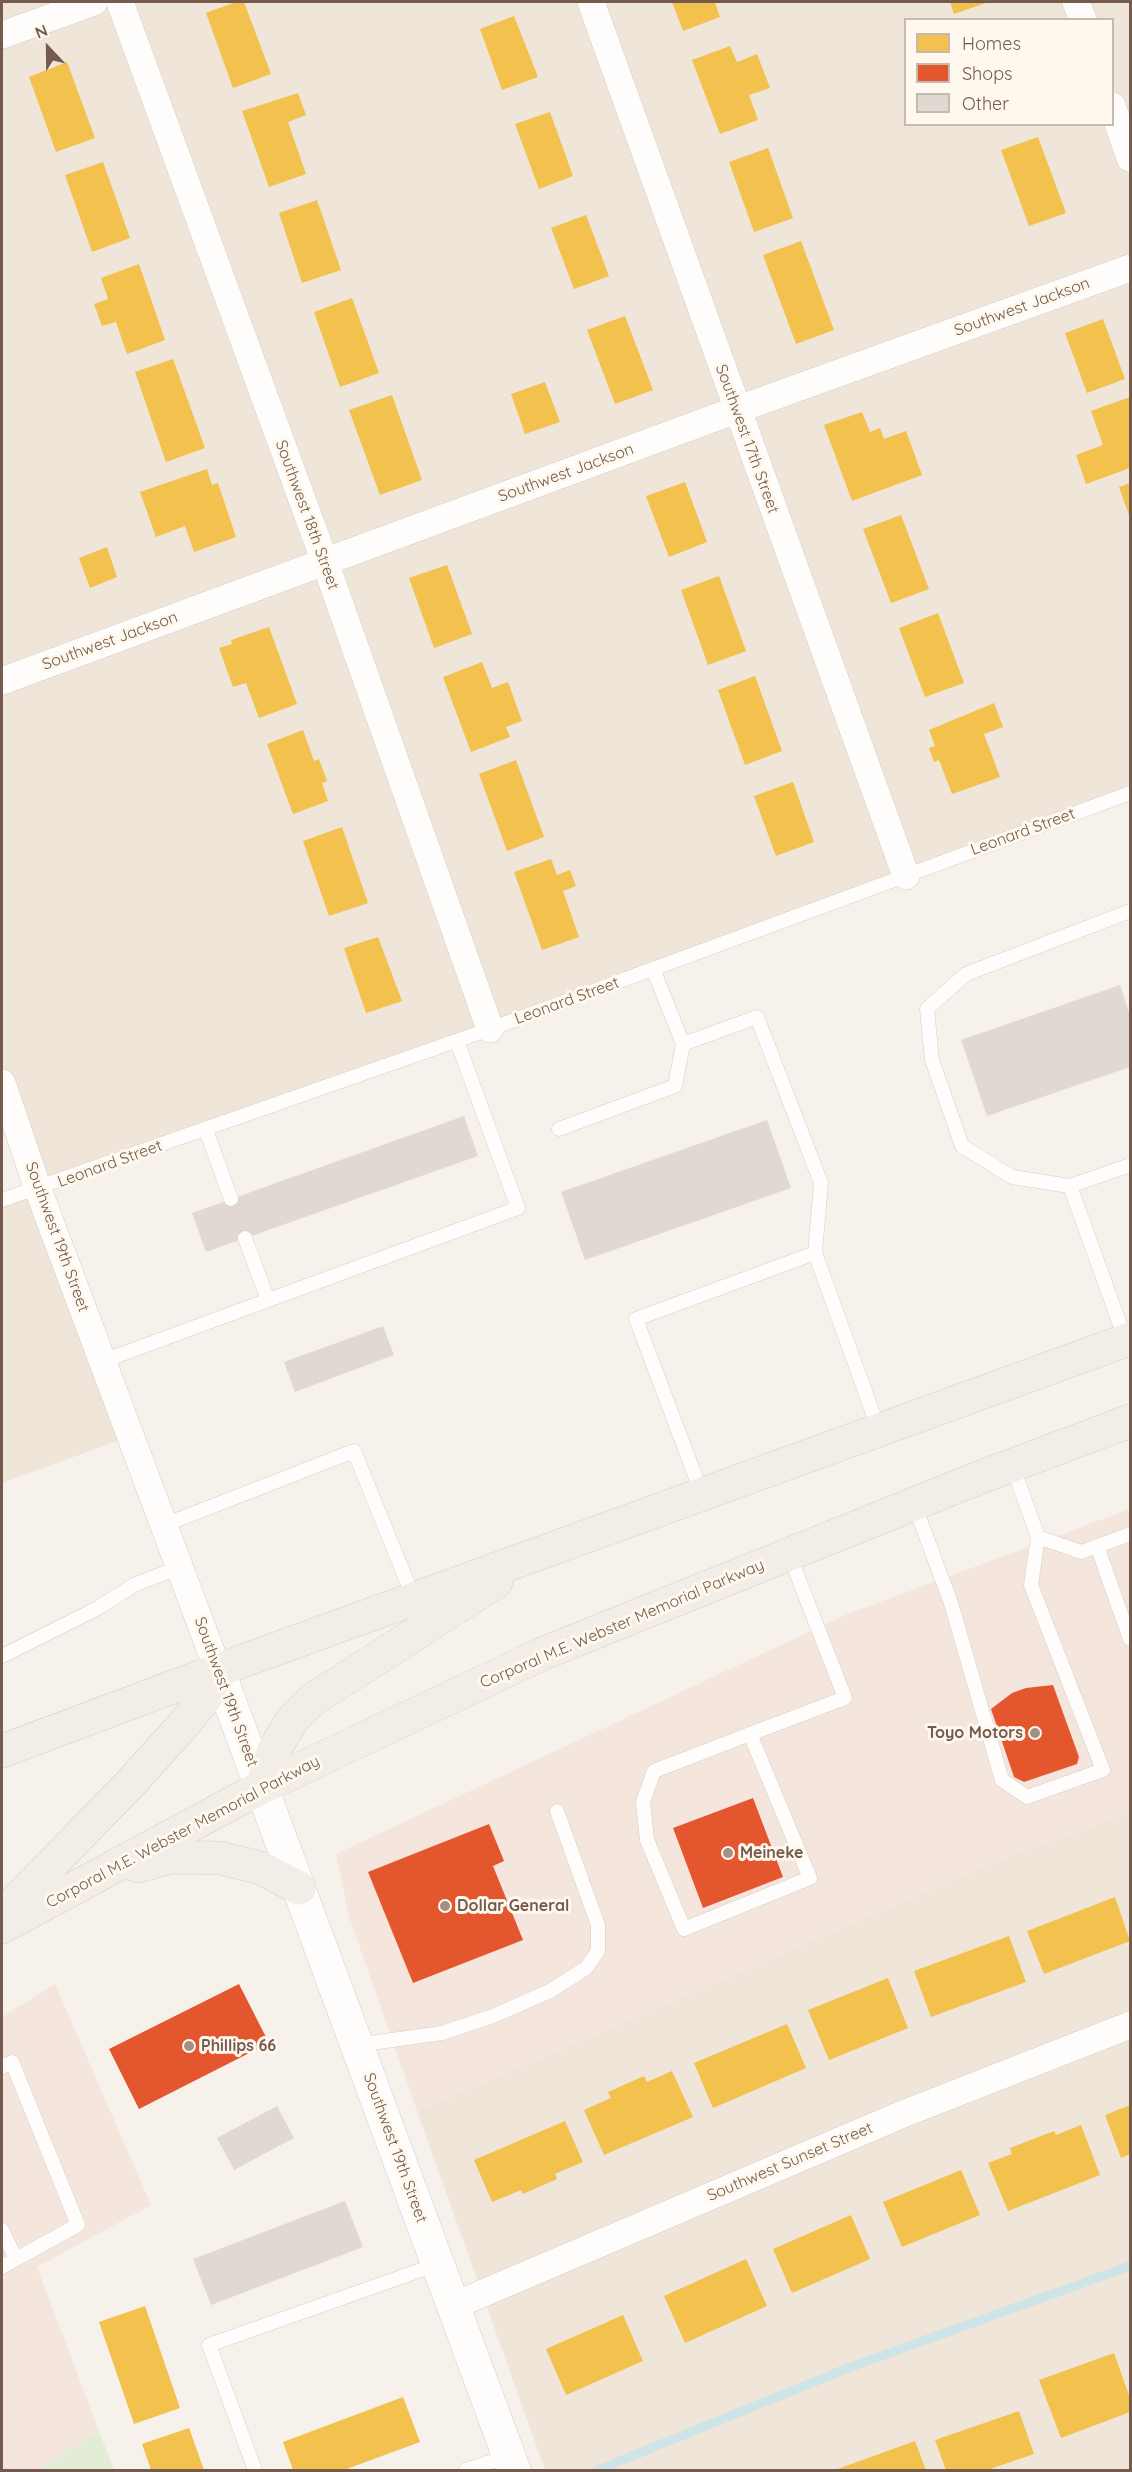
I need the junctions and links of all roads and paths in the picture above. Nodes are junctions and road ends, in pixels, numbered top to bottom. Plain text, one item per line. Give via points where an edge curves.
1 (94, 2) edge
2 (120, 2) edge
3 (591, 2) edge
4 (1076, 2) edge
5 (1082, 18) edge
6 (2, 35) edge
7 (1114, 109) edge
8 (1131, 158) edge
9 (1131, 268) edge
10 (736, 410) junction
11 (325, 562) junction
12 (2, 681) edge
13 (1131, 793) edge
14 (906, 876) junction
15 (1131, 911) edge
16 (653, 969) junction
17 (490, 1029) junction
18 (457, 1041) junction
19 (683, 1044) junction
20 (2, 1083) edge
21 (559, 1129) dead end
22 (206, 1130) junction
23 (1131, 1165) edge
24 (1070, 1186) junction
25 (38, 1189) junction
26 (231, 1199) dead end
27 (2, 1200) edge
28 (245, 1238) dead end
29 (815, 1252) junction
30 (268, 1300) junction
31 (1128, 1340) edge
32 (103, 1361) junction
33 (1131, 1421) edge
34 (879, 1430) junction
35 (1012, 1465) junction
36 (702, 1494) junction
37 (914, 1504) junction
38 (164, 1525) junction
39 (1131, 1534) edge
40 (1038, 1537) junction
41 (1097, 1546) junction
42 (540, 1553) junction
43 (789, 1554) junction
44 (180, 1567) junction
45 (414, 1599) junction
46 (1131, 1639) edge
47 (2, 1656) edge
48 (218, 1670) junction
49 (750, 1734) junction
50 (2, 1751) edge
51 (262, 1787) junction
52 (557, 1811) dead end
53 (88, 1881) junction
54 (299, 1888) junction
55 (2, 1915) edge
56 (2, 1928) edge
57 (1131, 2025) edge
58 (357, 2045) junction
59 (2, 2067) edge
60 (2, 2230) edge
61 (16, 2259) junction
62 (438, 2264) junction
63 (2, 2267) edge
64 (453, 2306) junction
65 (511, 2463) edge
66 (255, 2470) edge
67 (466, 2470) edge

1 - 6 street
2 - 11 street, Southwest 18th Street
3 - 10 street, Southwest 17th Street
4 - 5 street
7 - 8 street
9 - 10 street, Southwest Jackson
10 - 11 street, Southwest Jackson
10 - 14 street, Southwest 17th Street
11 - 12 street, Southwest Jackson
11 - 17 street, Southwest 18th Street
13 - 14 lane, Leonard Street
14 - 16 lane, Leonard Street
15 - 24 lane via 966,974 927,1009 932,1060 962,1146 1012,1177
16 - 17 lane, Leonard Street
16 - 19 lane
17 - 18 lane, Leonard Street
18 - 22 lane, Leonard Street
18 - 30 lane via 518,1208
19 - 21 lane via 675,1086
19 - 29 lane via 758,1017 821,1183
20 - 25 street, Southwest 19th Street
22 - 25 lane, Leonard Street
22 - 26 lane
23 - 24 lane
24 - 31 lane
25 - 27 lane, Leonard Street
25 - 32 street, Southwest 19th Street
28 - 30 lane
29 - 34 lane
29 - 36 lane via 636,1319
30 - 32 lane
31 - 34 main road
32 - 38 street, Southwest 19th Street
33 - 35 main road, Corporal M.E. Webster Memorial Parkway
34 - 36 main road
35 - 37 main road, Corporal M.E. Webster Memorial Parkway
35 - 40 lane
36 - 42 main road
37 - 40 lane via 951,1603 1002,1780 1027,1797 1103,1770 1031,1585
37 - 43 main road, Corporal M.E. Webster Memorial Parkway
38 - 44 street, Southwest 19th Street
38 - 45 lane via 354,1451
39 - 41 lane
40 - 41 lane via 1081,1552
41 - 46 lane
42 - 45 main road
42 - 51 main road via 312,1700 287,1728 273,1752
43 - 49 lane via 845,1698
43 - 51 main road, Corporal M.E. Webster Memorial Parkway via 544,1653
44 - 47 lane via 134,1586
44 - 48 street, Southwest 19th Street
45 - 48 main road
48 - 50 main road
48 - 51 street, Southwest 19th Street
48 - 55 main road via 206,1697 175,1734
49 - 49 lane via 654,1771 643,1802 647,1840 684,1929 810,1878
51 - 53 main road, Corporal M.E. Webster Memorial Parkway
51 - 54 street, Southwest 19th Street
52 - 58 lane via 598,1925 598,1951 586,1968 550,1991 493,2016 442,2032
53 - 54 main road via 171,1857 220,1858 261,1868
53 - 56 main road, Corporal M.E. Webster Memorial Parkway
54 - 58 street, Southwest 19th Street
57 - 64 street, Southwest Sunset Street via 903,2114
58 - 62 street, Southwest 19th Street
59 - 61 lane via 12,2062 78,2225
60 - 61 lane
61 - 63 lane
62 - 64 street, Southwest 19th Street
62 - 66 lane via 209,2345
64 - 65 street, Southwest 19th Street
65 - 67 lane

